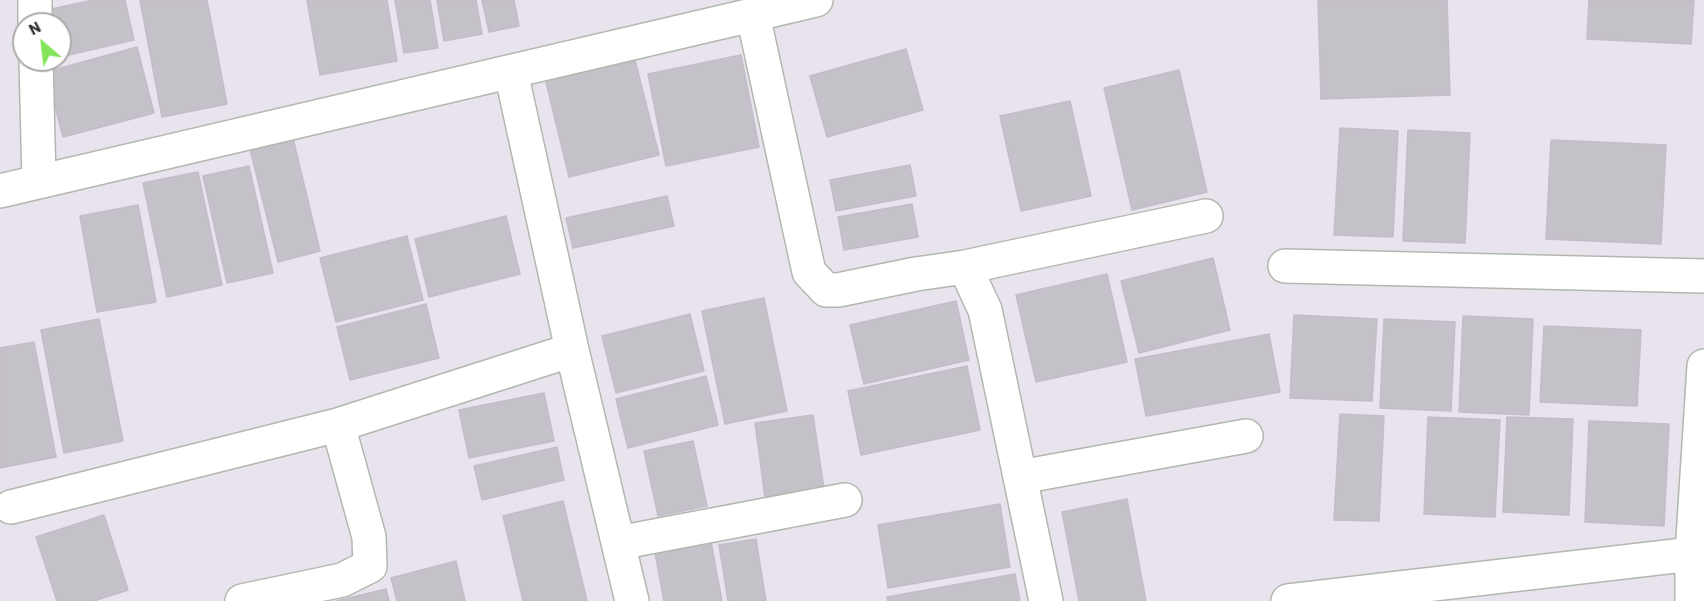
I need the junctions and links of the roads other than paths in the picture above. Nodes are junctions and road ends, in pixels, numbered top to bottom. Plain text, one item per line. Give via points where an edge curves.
1 (816, 0) edge
2 (753, 15) junction
3 (36, 72) edge
4 (511, 72) junction
5 (39, 181) junction
6 (0, 191) edge
7 (1206, 216) dead end
8 (1285, 266) dead end
9 (965, 267) junction
10 (1704, 276) edge
11 (572, 350) junction
12 (1704, 366) edge
13 (338, 425) junction
14 (1246, 436) dead end
15 (1020, 477) junction
16 (845, 500) dead end
17 (11, 507) dead end
18 (618, 543) junction
19 (1692, 555) junction
20 (242, 601) edge
21 (632, 601) edge
22 (1047, 601) edge
23 (1288, 601) edge
24 (1692, 601) edge

1 - 2 street
2 - 4 street
2 - 9 street via 809,272 826,290 838,290
3 - 5 street
4 - 5 street
4 - 11 street
5 - 6 street
7 - 9 street
8 - 10 street
9 - 15 street via 985,310
11 - 13 street
11 - 18 street
12 - 19 street
13 - 17 street
13 - 20 street via 369,537 370,566 342,580
14 - 15 street
15 - 22 street
16 - 18 street
18 - 21 street
19 - 23 street
19 - 24 street

